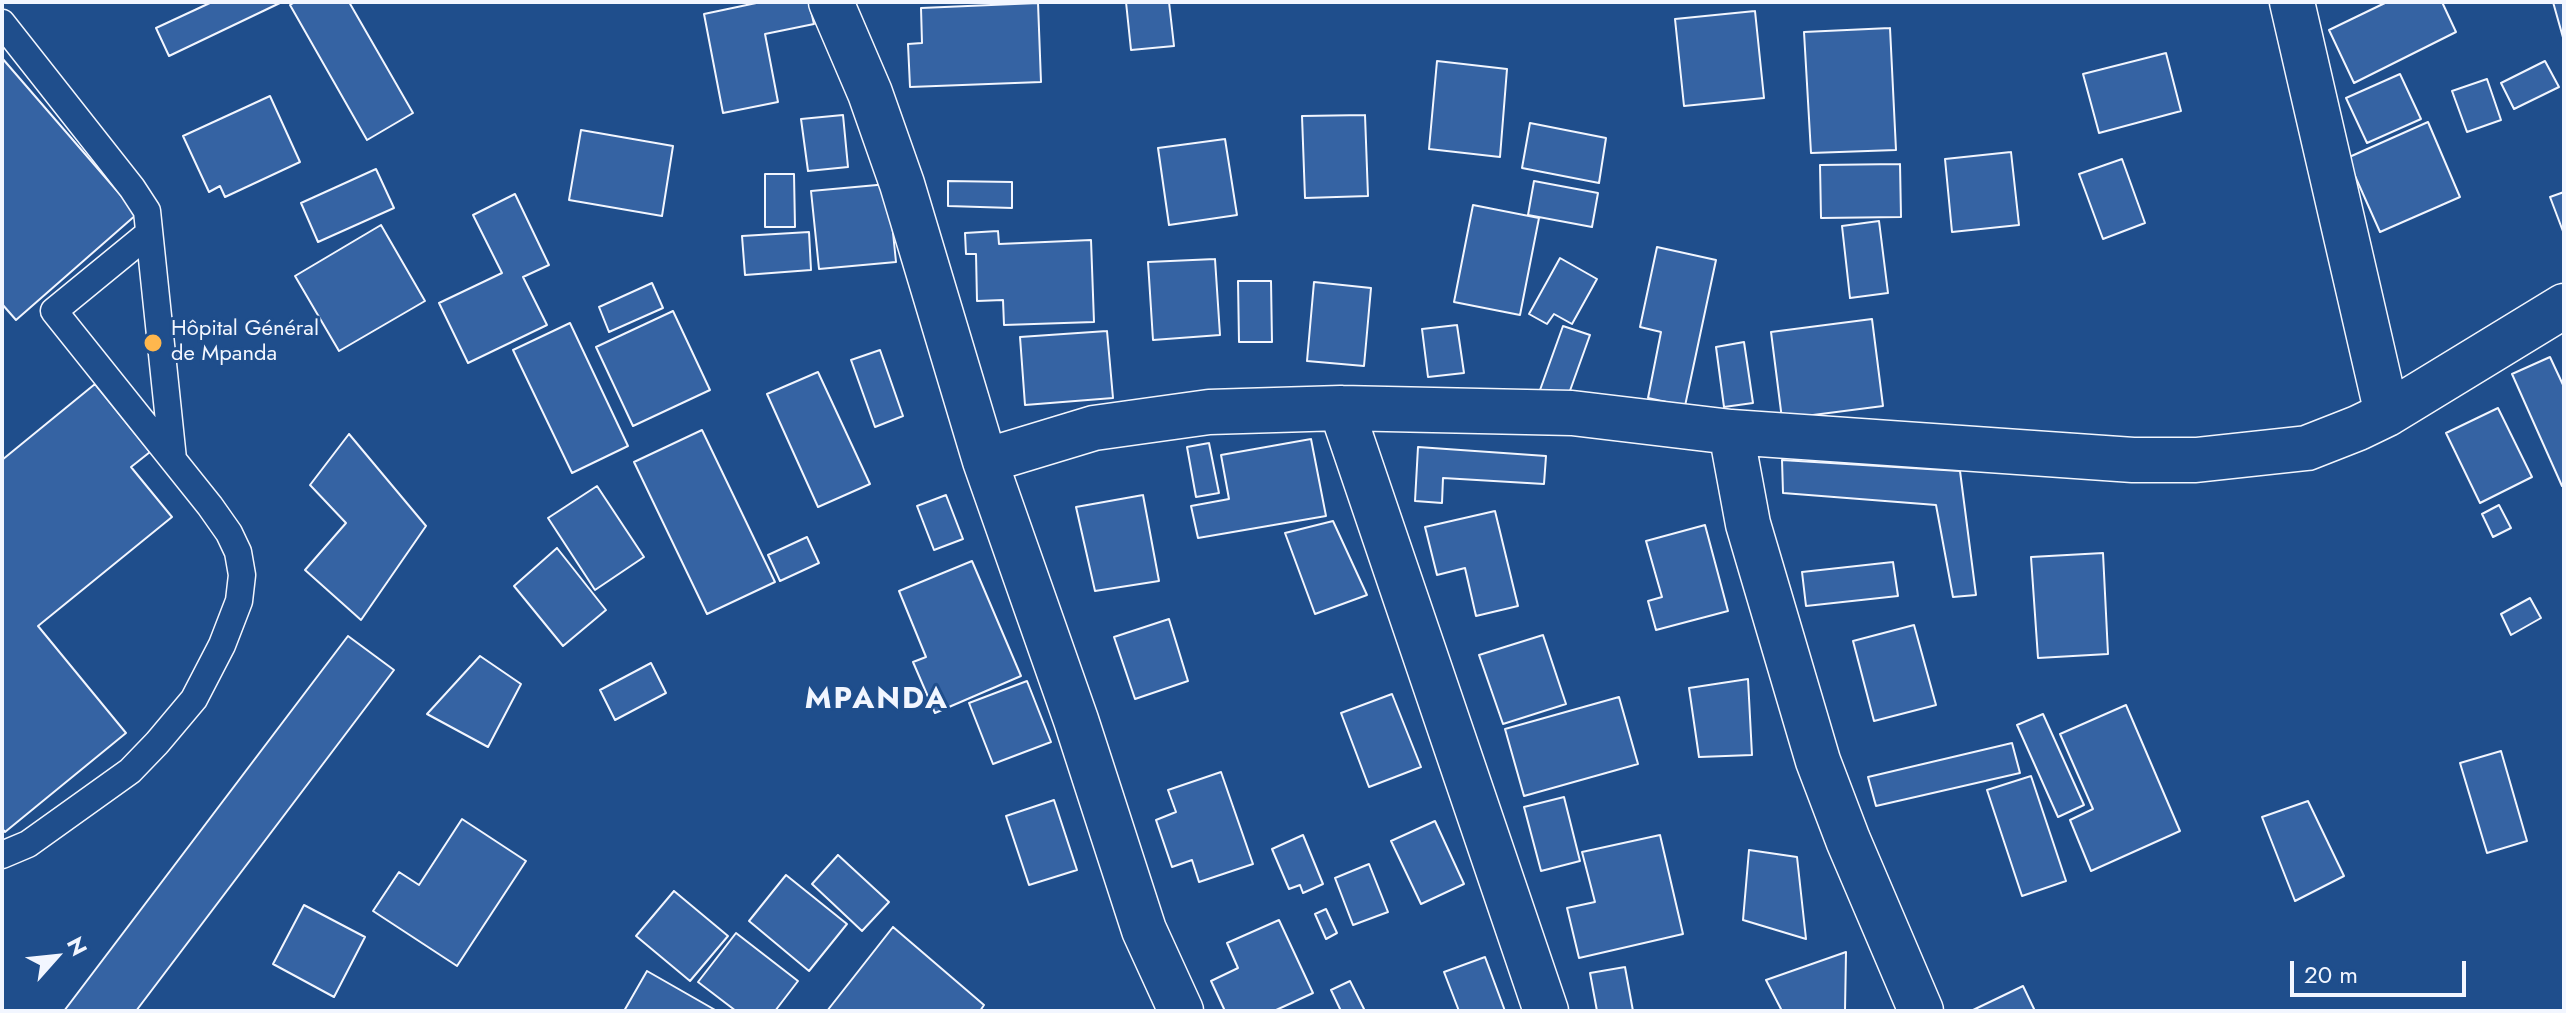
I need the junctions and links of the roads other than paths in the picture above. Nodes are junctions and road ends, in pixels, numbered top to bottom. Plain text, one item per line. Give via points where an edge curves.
1 (831, 2) edge
2 (2292, 2) edge
3 (2, 23) edge
4 (148, 234) junction
5 (2564, 306) edge
6 (1341, 408) junction
7 (2387, 414) junction
8 (1731, 432) junction
9 (173, 459) junction
10 (985, 461) junction
11 (2, 855) edge
12 (1181, 1011) edge
13 (1546, 1011) edge
14 (1921, 1011) edge

1 - 10 street via 902,184
2 - 7 street
3 - 4 lane via 132,188 147,211
4 - 9 lane
4 - 9 lane via 54,311
5 - 7 street
6 - 8 street via 1572,413
6 - 10 street via 1209,412 1108,426
6 - 13 street
7 - 8 street via 2307,448 2196,460
8 - 14 street via 1748,524 1818,761
9 - 11 lane via 238,552 239,601 222,645 194,699 130,771 28,844
10 - 12 street via 1144,930

